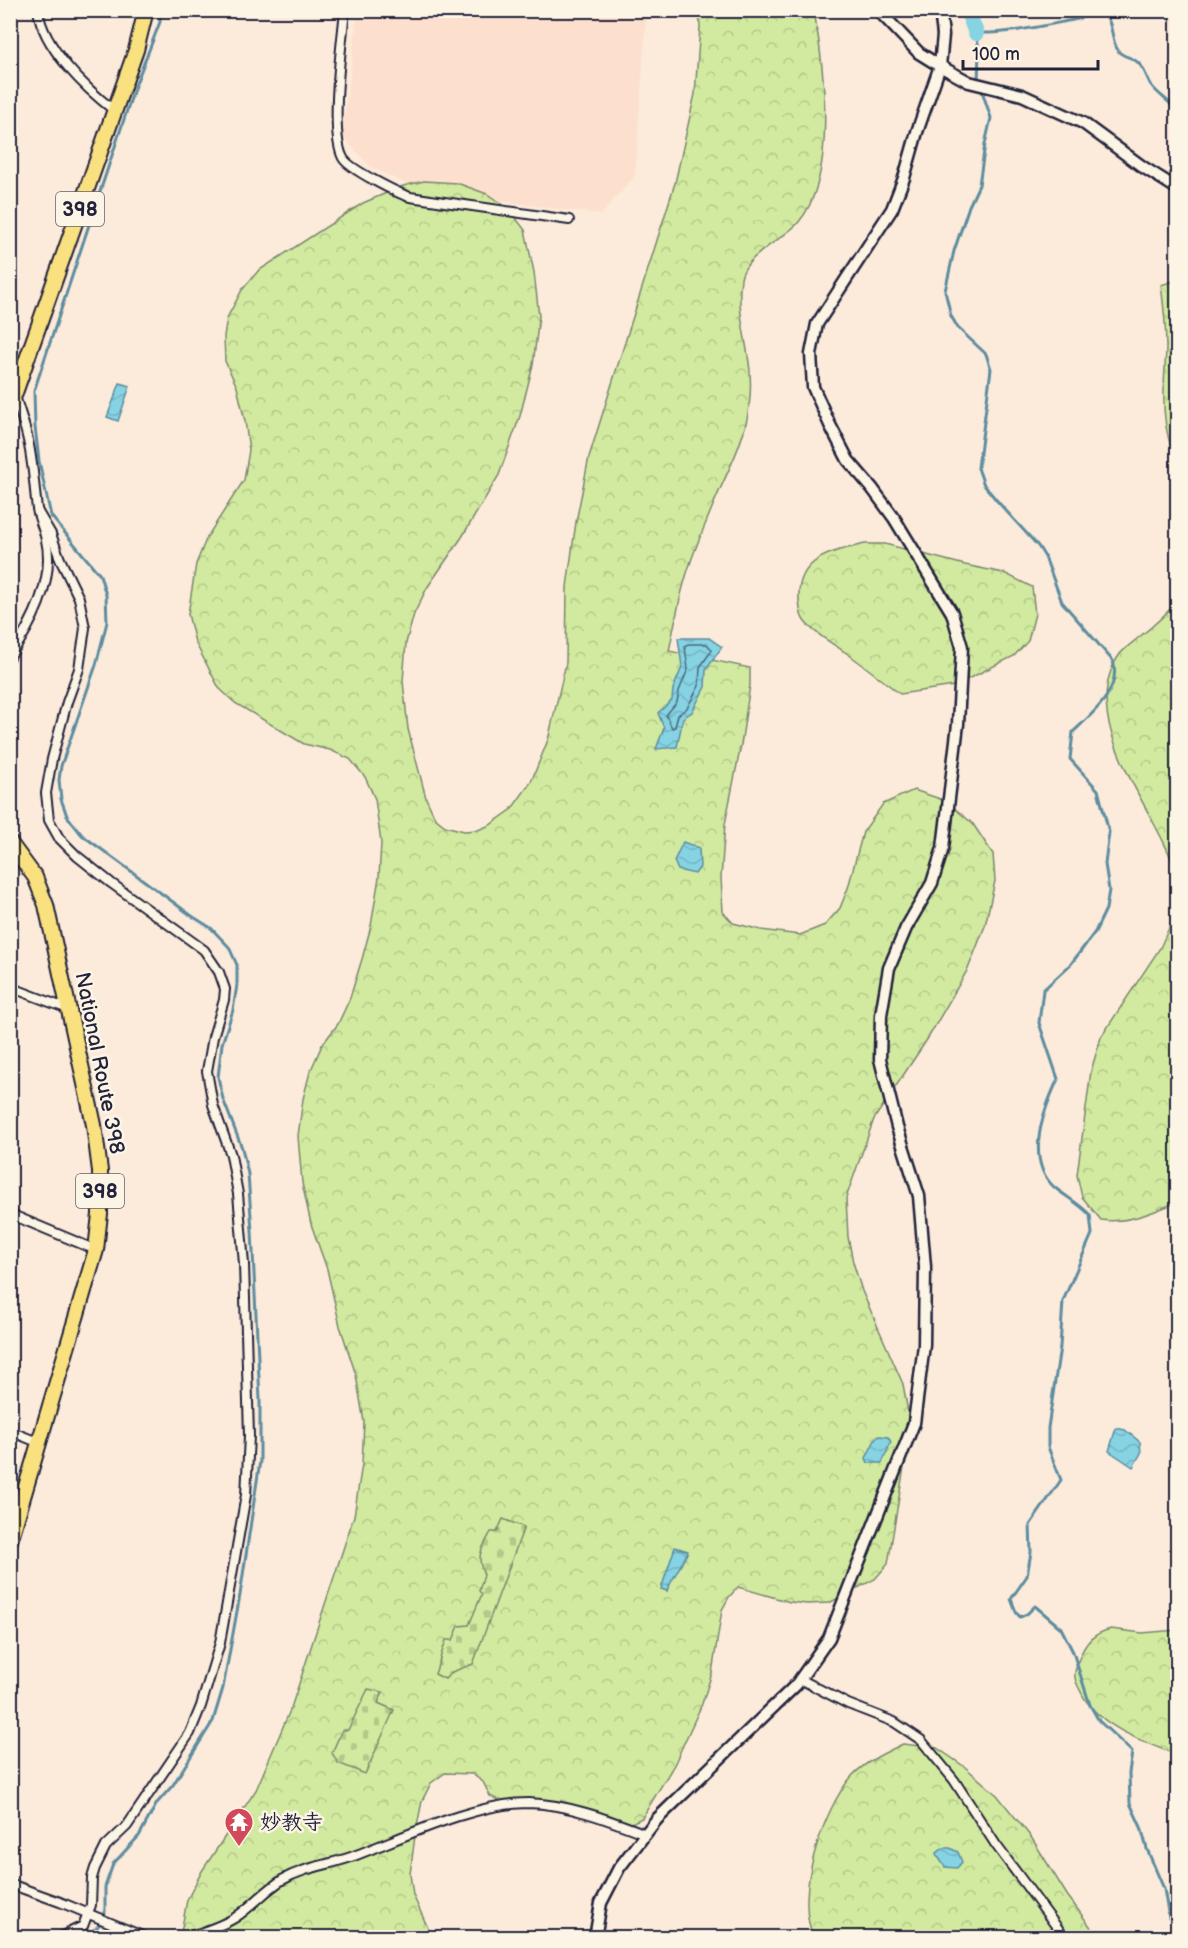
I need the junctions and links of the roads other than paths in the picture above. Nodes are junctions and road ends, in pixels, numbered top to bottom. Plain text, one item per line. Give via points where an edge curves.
1 (38, 10) edge
2 (146, 10) edge
3 (345, 10) edge
4 (878, 10) edge
5 (940, 10) edge
6 (940, 66) junction
7 (115, 111) junction
8 (1178, 189) edge
9 (569, 220) dead end
10 (13, 401) edge
11 (38, 512) junction
12 (10, 656) edge
13 (10, 843) edge
14 (10, 987) edge
15 (68, 1009) junction
16 (10, 1214) edge
17 (96, 1250) junction
18 (10, 1431) edge
19 (40, 1443) junction
20 (10, 1541) edge
21 (800, 1679) junction
22 (646, 1834) junction
23 (10, 1884) edge
24 (88, 1914) junction
25 (58, 1938) edge
26 (147, 1938) edge
27 (185, 1938) edge
28 (595, 1938) edge
29 (1065, 1938) edge

1 - 7 street via 44,33 55,49 75,74
2 - 7 highway, 398
3 - 9 street via 336,135 345,161 410,197
4 - 6 street via 919,53
5 - 6 street
6 - 8 street via 973,83 1022,95 1083,123
6 - 21 street via 892,209 817,324 811,354 813,387 848,460 894,518 952,613 962,647 958,724 943,848 932,883 889,968 881,1015 880,1059 919,1196 924,1255 924,1345 914,1423 829,1638
7 - 10 highway, 398
10 - 11 street via 27,435
11 - 12 street via 48,564 25,634
11 - 24 street via 79,598 85,628 79,669 52,759 46,793 49,820 59,838 77,856 204,950 219,972 224,1000 207,1071 213,1105 231,1155 244,1264 249,1436 246,1495 220,1643 190,1733 127,1826 106,1846 95,1868
13 - 15 highway, National Route 398 / 398 via 35,877 46,905
14 - 15 street
15 - 17 highway, National Route 398 / 398 via 94,1125 100,1171
16 - 17 street
17 - 19 highway, National Route 398 / 398
18 - 19 street
19 - 20 highway, National Route 398 / 398
21 - 22 street
21 - 29 street via 894,1722 921,1740 954,1780
22 - 27 street via 595,1816 544,1805 517,1803 494,1808 451,1819 294,1874 234,1919
22 - 28 street via 620,1868 601,1903
23 - 24 street
24 - 25 street via 83,1926
24 - 26 street

